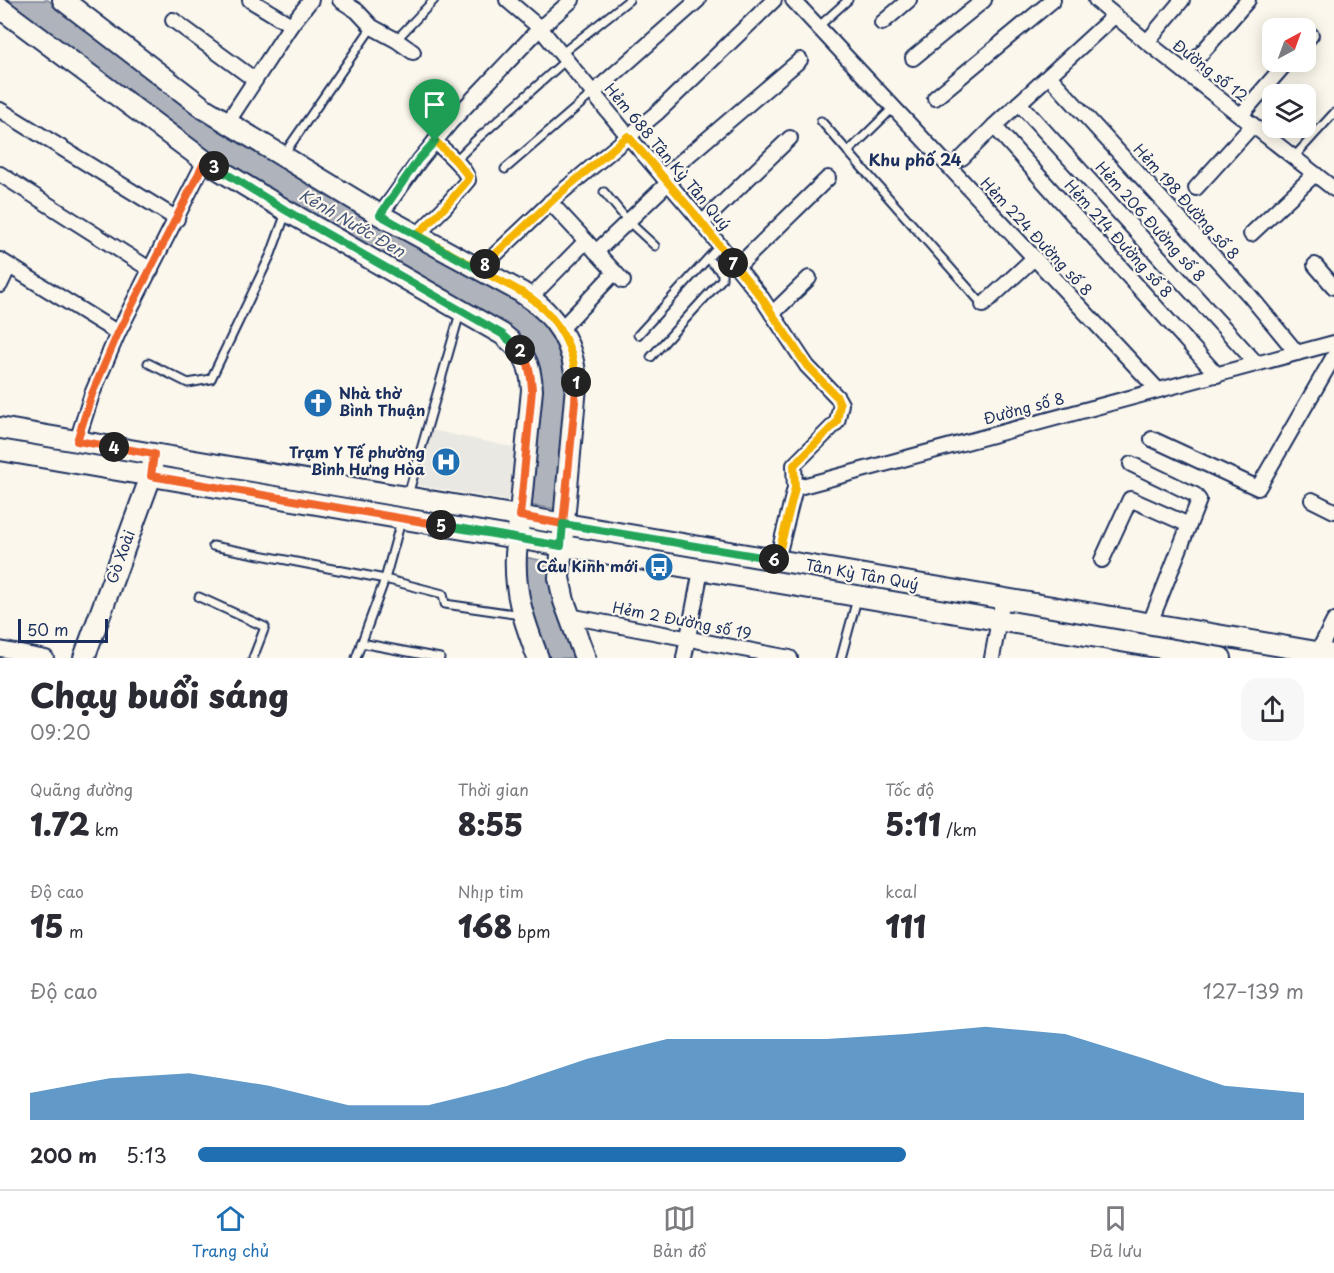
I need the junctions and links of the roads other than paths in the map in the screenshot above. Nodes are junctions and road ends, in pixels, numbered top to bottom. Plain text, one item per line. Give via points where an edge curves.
1 (63, 0) edge
2 (250, 0) edge
3 (311, 0) edge
4 (340, 0) edge
5 (434, 0) edge
6 (507, 0) edge
7 (572, 0) edge
8 (629, 0) edge
9 (698, 0) edge
10 (774, 0) edge
11 (793, 0) edge
12 (848, 0) edge
13 (909, 0) edge
14 (984, 0) edge
15 (1053, 0) edge
16 (1182, 0) edge
17 (1248, 0) edge
18 (1101, 2) edge
19 (0, 8) edge
20 (1114, 16) junction
21 (173, 21) dead end
22 (882, 23) dead end
23 (291, 25) junction
24 (372, 27) junction
25 (818, 27) junction
26 (540, 28) junction
27 (396, 40) junction
28 (1147, 42) junction
29 (413, 52) dead end
30 (563, 57) junction
31 (914, 58) dead end
32 (800, 60) dead end
33 (1185, 72) junction
34 (1278, 72) edge
35 (1049, 76) junction
36 (255, 80) junction
37 (593, 93) junction
38 (935, 98) dead end
39 (1019, 103) junction
40 (893, 108) junction
41 (0, 110) edge
42 (1334, 113) edge
43 (1241, 115) junction
44 (821, 121) dead end
45 (227, 123) junction
46 (1253, 125) junction
47 (994, 126) junction
48 (628, 136) junction
49 (790, 138) dead end
50 (435, 141) junction
51 (848, 152) junction
52 (283, 156) junction
53 (1294, 157) junction
54 (962, 158) dead end
55 (455, 160) junction
56 (205, 161) junction
57 (505, 169) dead end
58 (0, 174) edge
59 (1315, 174) junction
60 (828, 178) dead end
61 (666, 180) junction
62 (1196, 188) dead end
63 (1334, 189) edge
64 (603, 192) dead end
65 (550, 202) junction
66 (287, 211) junction
67 (380, 215) junction
68 (177, 219) junction
69 (628, 221) junction
70 (702, 223) junction
71 (1251, 234) dead end
72 (417, 235) junction
73 (586, 241) junction
74 (720, 245) junction
75 (655, 246) dead end
76 (596, 252) junction
77 (708, 258) junction
78 (1034, 258) junction
79 (5, 263) edge
80 (1315, 265) dead end
81 (736, 267) junction
82 (151, 270) junction
83 (479, 270) junction
84 (809, 278) dead end
85 (0, 285) edge
86 (1334, 287) edge
87 (530, 298) junction
88 (983, 305) joint
89 (460, 310) junction
90 (772, 314) junction
91 (560, 330) junction
92 (118, 333) junction
93 (638, 335) dead end
94 (1334, 343) edge
95 (1297, 353) junction
96 (1334, 356) edge
97 (651, 357) dead end
98 (148, 363) dead end
99 (1257, 364) junction
100 (1217, 375) junction
101 (1158, 390) junction
102 (0, 428) edge
103 (1152, 439) dead end
104 (77, 441) junction
105 (0, 450) edge
106 (154, 454) junction
107 (1131, 464) dead end
108 (151, 476) junction
109 (795, 488) junction
110 (408, 497) junction
111 (1312, 500) dead end
112 (1334, 510) edge
113 (520, 516) junction
114 (402, 519) junction
115 (563, 524) junction
116 (1189, 525) junction
117 (518, 538) junction
118 (213, 546) dead end
119 (561, 546) junction
120 (777, 560) junction
121 (1102, 560) dead end
122 (701, 570) junction
123 (386, 579) junction
124 (857, 596) junction
125 (199, 597) dead end
126 (1003, 598) junction
127 (522, 615) junction
128 (568, 616) junction
129 (999, 620) junction
130 (1334, 621) edge
131 (1150, 623) junction
132 (688, 639) junction
133 (362, 643) junction
134 (0, 650) edge
135 (1138, 651) edge
136 (1326, 653) edge
137 (46, 658) edge
138 (84, 658) edge
139 (253, 658) edge
140 (356, 658) edge
141 (440, 658) edge
142 (538, 658) edge
143 (585, 658) edge
144 (684, 658) edge
145 (790, 658) edge
146 (841, 658) edge
147 (992, 658) edge
148 (1221, 658) edge

1 - 45 main road
2 - 23 street
3 - 23 street
4 - 24 street
5 - 27 lane
6 - 26 street, Hẻm 688 Tân Kỳ Tân Quý
7 - 26 street
8 - 30 lane
9 - 37 street
10 - 48 street
11 - 25 street, Hẻm 224 Đường số 8
12 - 25 lane
13 - 22 street
14 - 31 street
15 - 38 street
16 - 28 street
17 - 33 street
18 - 20 street, Đường số 12
19 - 56 main road
20 - 28 street, Đường số 12
20 - 35 street
21 - 36 street
23 - 36 street
24 - 27 street
24 - 52 lane
25 - 40 street, Hẻm 224 Đường số 8
26 - 30 street, Hẻm 688 Tân Kỳ Tân Quý
26 - 50 street
27 - 29 street
28 - 33 street, Đường số 12
30 - 37 street, Hẻm 688 Tân Kỳ Tân Quý
30 - 55 lane
32 - 61 street
33 - 43 street, Đường số 12
34 - 43 street
35 - 39 street
35 - 95 street, Hẻm 198 Đường số 8 via 1250,296
36 - 45 street
37 - 48 street, Hẻm 688 Tân Kỳ Tân Quý
37 - 57 lane
39 - 47 street
39 - 99 street, Hẻm 206 Đường số 8
40 - 51 lane
40 - 78 street, Hẻm 224 Đường số 8
41 - 68 street
42 - 53 lane
43 - 46 street, Đường số 12
44 - 51 lane
45 - 52 main road
46 - 53 street, Đường số 12
46 - 62 street
47 - 54 street
47 - 100 street, Hẻm 214 Đường số 8
48 - 61 street, Hẻm 688 Tân Kỳ Tân Quý
48 - 65 street
49 - 70 street
50 - 55 street
50 - 67 street
51 - 88 lane
52 - 67 main road
53 - 59 street, Đường số 12
55 - 72 street via 468,180
56 - 66 main road
56 - 68 street
58 - 82 street
59 - 63 street, Đường số 12
59 - 71 street
60 - 81 street
61 - 69 street
61 - 70 street, Hẻm 688 Tân Kỳ Tân Quý
64 - 69 lane
65 - 73 street
65 - 83 street
66 - 89 main road
66 - 98 lane via 271,254 211,379 188,383
67 - 72 main road
68 - 82 street
69 - 75 lane
69 - 76 street
70 - 74 street, Hẻm 688 Tân Kỳ Tân Quý
72 - 83 main road
73 - 76 street
73 - 87 street
74 - 77 lane
74 - 81 street, Hẻm 688 Tân Kỳ Tân Quý
76 - 91 street via 619,277
77 - 93 lane
77 - 97 lane via 722,273 722,279
78 - 88 street
78 - 101 street, Hẻm 224 Đường số 8
79 - 85 street
79 - 92 street
80 - 86 street
81 - 90 street, Hẻm 688 Tân Kỳ Tân Quý
82 - 92 street
83 - 87 main road
84 - 90 street
87 - 91 main road
89 - 110 lane
89 - 113 main road via 510,340 523,354 530,371 532,390
90 - 109 street, Hẻm 688 Tân Kỳ Tân Quý via 807,366 840,404 837,422 794,465
91 - 115 main road via 574,361 576,386
92 - 104 street
94 - 95 street, Đường số 8
95 - 99 street, Đường số 8
96 - 103 street via 1258,488
99 - 100 street, Đường số 8
100 - 101 street, Đường số 8
101 - 109 street, Đường số 8
102 - 104 main road, Tân Kỳ Tân Quý
104 - 106 main road, Tân Kỳ Tân Quý
105 - 108 main road, Tân Kỳ Tân Quý
106 - 108 main road, Gò Xoài
106 - 110 main road, Tân Kỳ Tân Quý
107 - 116 street via 1198,497
108 - 114 main road, Tân Kỳ Tân Quý
108 - 138 main road, Gò Xoài
109 - 120 street
110 - 113 main road, Tân Kỳ Tân Quý
111 - 112 street
113 - 115 main road, Tân Kỳ Tân Quý
113 - 117 main road
114 - 117 main road, Tân Kỳ Tân Quý
114 - 123 lane
115 - 119 main road
115 - 120 main road, Tân Kỳ Tân Quý
116 - 121 street via 1130,499
116 - 131 street
117 - 119 main road, Tân Kỳ Tân Quý
117 - 127 main road via 516,579
118 - 123 lane
119 - 122 main road, Tân Kỳ Tân Quý
119 - 128 main road via 560,589
120 - 126 main road, Tân Kỳ Tân Quý
122 - 124 main road, Tân Kỳ Tân Quý
122 - 132 street
123 - 127 lane via 443,594 446,604
123 - 133 lane
124 - 129 main road, Tân Kỳ Tân Quý
124 - 146 lane
125 - 139 lane via 265,627
126 - 129 street
126 - 131 main road, Tân Kỳ Tân Quý
127 - 142 main road
128 - 132 street, Hẻm 2 Đường số 19
128 - 143 main road
129 - 135 main road, Tân Kỳ Tân Quý
129 - 147 street
130 - 136 street
131 - 136 main road, Tân Kỳ Tân Quý
132 - 144 street
132 - 145 street, Hẻm 2 Đường số 19
133 - 140 lane
133 - 141 lane
134 - 137 street
135 - 148 main road, Tân Kỳ Tân Quý

